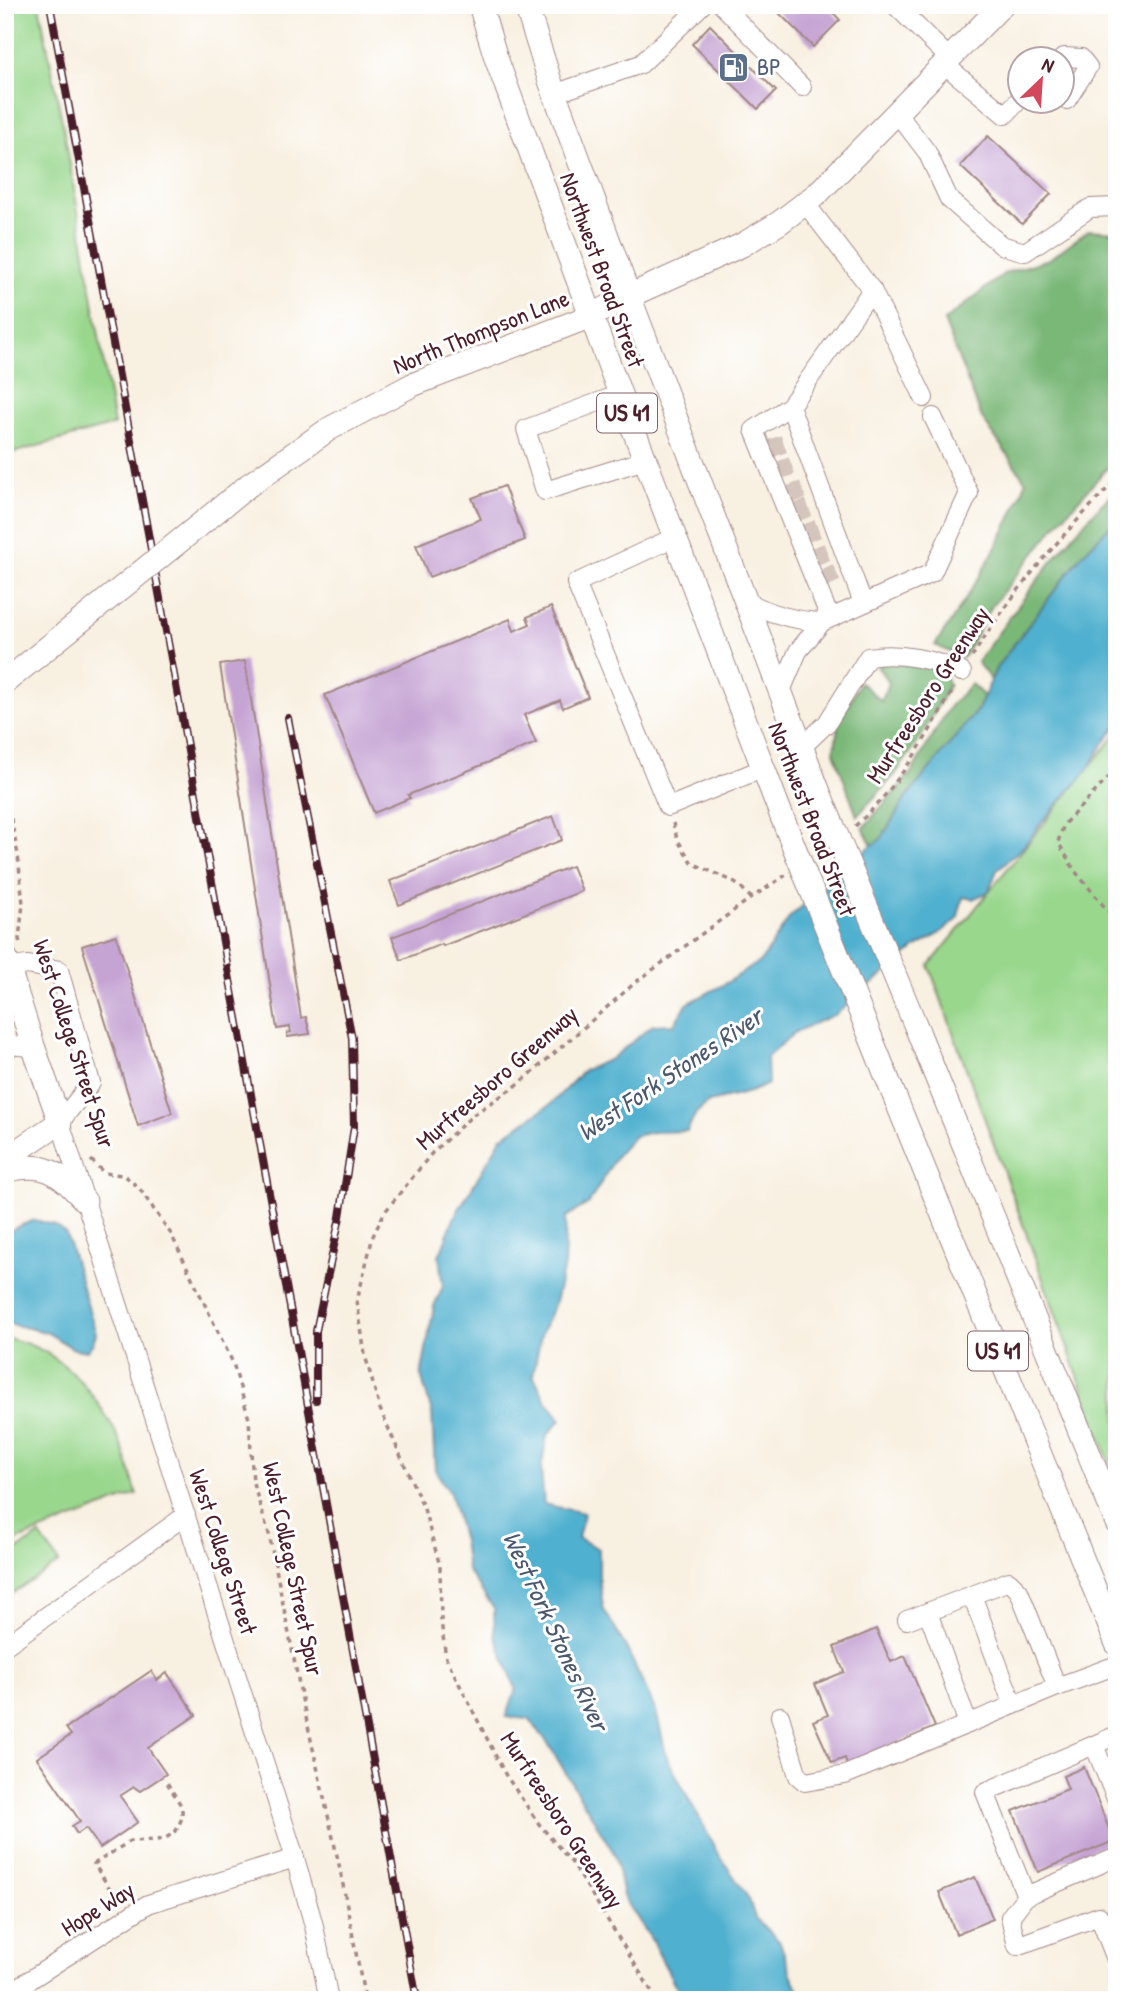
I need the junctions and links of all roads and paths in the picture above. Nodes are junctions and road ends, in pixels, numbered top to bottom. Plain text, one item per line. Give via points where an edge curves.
1 (480, 5) edge
2 (526, 5) edge
3 (702, 5) edge
4 (722, 5) edge
5 (895, 5) edge
6 (1002, 5) edge
7 (11, 41) dead end
8 (5, 42) edge
9 (1076, 58) edge
10 (947, 62) junction
11 (1076, 86) edge
12 (802, 87) dead end
13 (554, 94) junction
14 (897, 113) junction
15 (1006, 114) edge
16 (805, 203) junction
17 (1117, 207) edge
18 (872, 290) junction
19 (629, 296) junction
20 (592, 316) junction
21 (620, 394) junction
22 (924, 398) dead end
23 (790, 405) junction
24 (933, 417) dead end
25 (645, 460) junction
26 (1117, 479) edge
27 (675, 537) junction
28 (746, 601) junction
29 (863, 603) junction
30 (826, 620) junction
31 (962, 672) junction
32 (5, 682) edge
33 (780, 691) junction
34 (802, 747) junction
35 (764, 768) junction
36 (1117, 769) edge
37 (5, 789) edge
38 (668, 807) junction
39 (850, 831) dead end
40 (796, 869) dead end
41 (751, 898) junction
42 (1117, 922) edge
43 (14, 963) edge
44 (5, 1041) edge
45 (33, 1045) junction
46 (60, 1122) junction
47 (5, 1159) edge
48 (91, 1160) dead end
49 (5, 1171) edge
50 (85, 1201) junction
51 (186, 1515) junction
52 (1117, 1523) edge
53 (972, 1595) junction
54 (928, 1612) junction
55 (906, 1620) dead end
56 (1117, 1644) edge
57 (5, 1646) edge
58 (1117, 1665) edge
59 (1057, 1687) junction
60 (1013, 1705) junction
61 (780, 1716) dead end
62 (968, 1724) junction
63 (1117, 1735) edge
64 (1094, 1745) junction
65 (166, 1781) dead end
66 (1117, 1801) edge
67 (1117, 1857) edge
68 (295, 1858) junction
69 (1026, 1896) junction
70 (116, 1898) dead end
71 (1117, 1962) edge
72 (14, 1990) dead end
73 (329, 2000) edge
74 (365, 2000) edge
75 (657, 2000) edge

1 - 20 main road, Northwest Broad Street / US 41
2 - 13 main road, Northwest Broad Street / US 41
3 - 13 street via 641,64
4 - 12 street
5 - 10 street
6 - 10 main road, North Thompson Lane
7 - 8 path
9 - 11 street via 1088,67
10 - 14 main road, North Thompson Lane
10 - 15 street
13 - 19 main road, Northwest Broad Street / US 41
14 - 16 main road, North Thompson Lane
14 - 17 street via 927,152 949,199 1001,245 1025,252 1090,208
16 - 18 street
16 - 19 main road, North Thompson Lane via 743,245
18 - 22 street
18 - 23 street
19 - 20 main road, North Thompson Lane
19 - 28 main road, Northwest Broad Street / US 41
20 - 21 main road, Northwest Broad Street / US 41
20 - 32 main road, North Thompson Lane, bridge via 412,385 329,429 249,485
21 - 25 main road, Northwest Broad Street / US 41
21 - 25 street via 526,429 545,491
23 - 29 street via 804,461
23 - 30 street via 754,430 818,581
24 - 29 street via 970,493 932,573
25 - 27 main road, Northwest Broad Street / US 41
26 - 31 path, Murfreesboro Greenway via 1032,573
27 - 35 main road, Northwest Broad Street / US 41
27 - 38 street via 576,583
28 - 30 street via 776,615
28 - 33 main road, Northwest Broad Street / US 41
29 - 30 street
30 - 33 street via 798,651
31 - 34 street via 886,654 868,657 827,723
31 - 39 path, Murfreesboro Greenway via 898,780
33 - 34 main road, Northwest Broad Street / US 41
34 - 52 main road, Northwest Broad Street / US 41, bridge
35 - 38 street
35 - 56 main road, Northwest Broad Street / US 41, bridge
36 - 42 path via 1064,824 1058,842 1075,871
37 - 43 path, West College Street Spur via 23,904
38 - 41 path via 677,839 692,863 740,886
40 - 41 path, Murfreesboro Greenway
41 - 75 path, Murfreesboro Greenway via 636,982 432,1153 384,1213 373,1236 357,1301 380,1409 424,1509 440,1566 446,1658 505,1774 573,1864
43 - 45 main road
43 - 46 street via 59,970 90,1083
44 - 45 street
45 - 46 main road
46 - 47 main road
46 - 50 street, West College Street
48 - 74 path, West College Street Spur via 104,1173 124,1175 139,1188 171,1234 233,1363 249,1419 253,1483 270,1534
49 - 50 main road via 19,1167 48,1170 64,1177
50 - 51 street, West College Street
51 - 57 street
51 - 68 street, West College Street
53 - 54 street
53 - 59 street via 1009,1581 1018,1591
53 - 60 street
54 - 55 street
54 - 62 street
58 - 59 street
59 - 60 street
60 - 62 street
61 - 62 street via 798,1776 805,1782 845,1775
63 - 64 street
64 - 66 street
64 - 69 street via 985,1792
65 - 70 path via 182,1807 176,1831 157,1840 130,1841 94,1864
67 - 69 street
68 - 72 street, Hope Way via 148,1904
68 - 73 street, West College Street
69 - 71 street via 1010,1917 1017,1946 1099,1916

